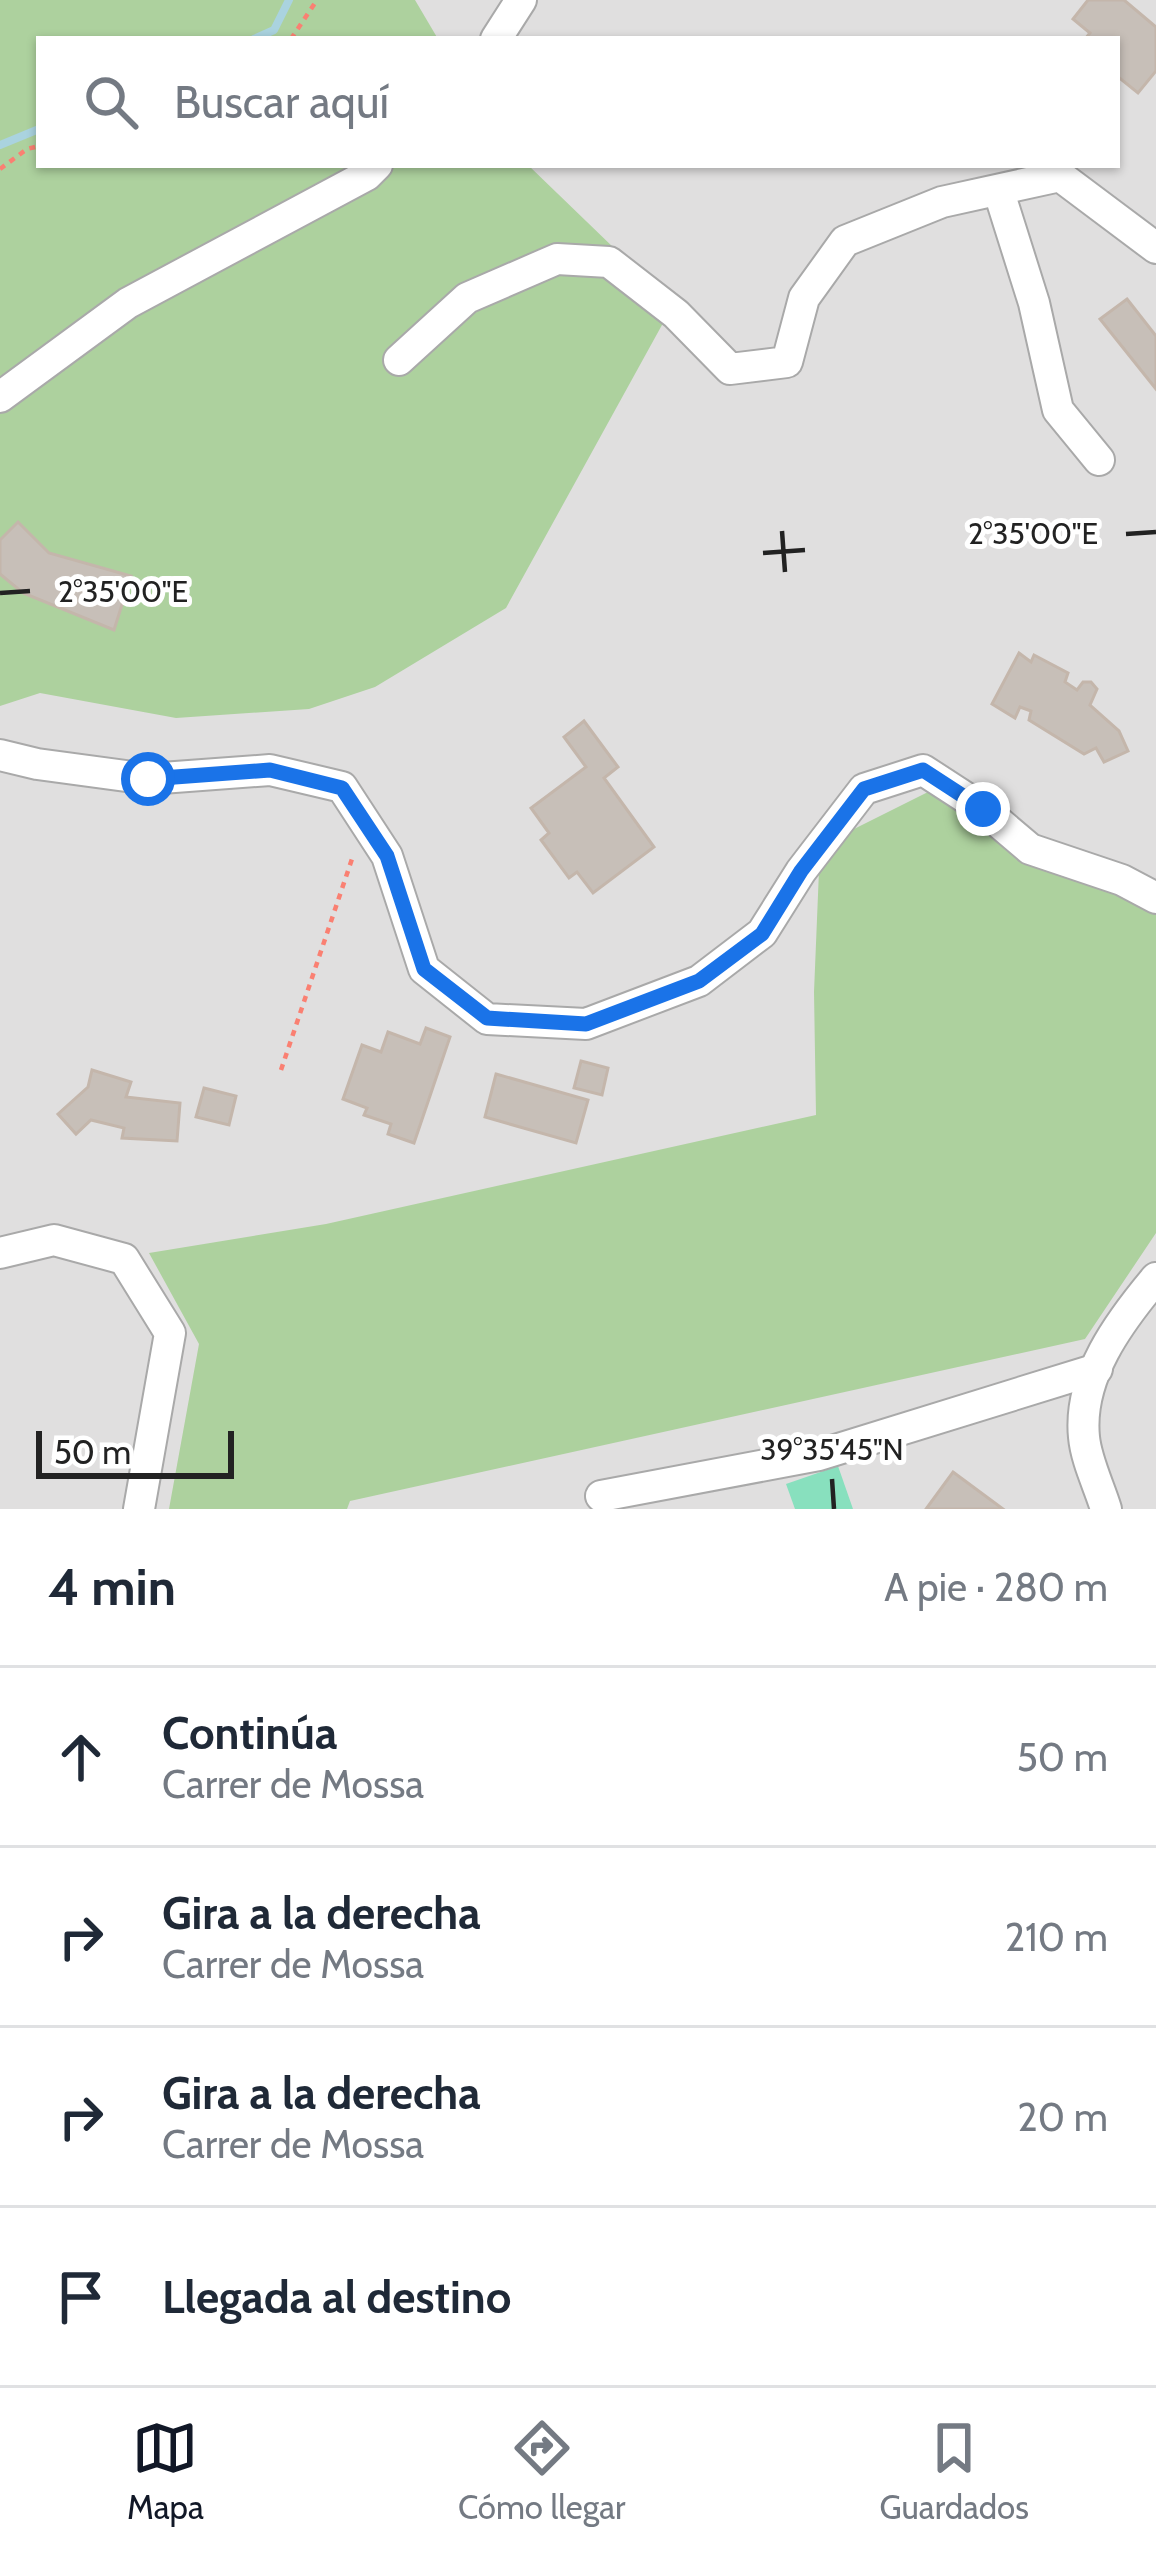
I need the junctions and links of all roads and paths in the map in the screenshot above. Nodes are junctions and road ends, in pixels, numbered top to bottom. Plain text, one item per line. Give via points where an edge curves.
1 (317, 0) edge
2 (521, 0) edge
3 (293, 36) edge
4 (498, 36) edge
5 (36, 147) edge
6 (374, 168) edge
7 (0, 169) edge
8 (999, 192) junction
9 (1156, 248) edge
10 (399, 360) dead end
11 (0, 397) edge
12 (1099, 460) dead end
13 (0, 755) edge
14 (365, 822) junction
15 (1156, 898) edge
16 (281, 1070) dead end
17 (0, 1253) edge
18 (1156, 1278) edge
19 (1097, 1369) junction
20 (602, 1496) dead end
21 (139, 1509) edge
22 (1106, 1509) edge

1 - 3 path
2 - 4 street
5 - 7 path
6 - 11 street via 128,303
8 - 9 street via 1060,176
8 - 10 street via 942,202 845,241 804,298 787,362 730,369 609,262 557,260 467,298
8 - 12 street via 1058,410
13 - 14 street via 148,779 270,770 342,788
14 - 15 street via 387,856 424,969 487,1018 586,1024 699,981 762,934 864,789 923,770 1030,848
14 - 16 path
17 - 21 street via 54,1240 124,1258 170,1333
18 - 19 street via 1124,1316
19 - 20 street via 819,1455
19 - 22 street via 1087,1388 1084,1438

